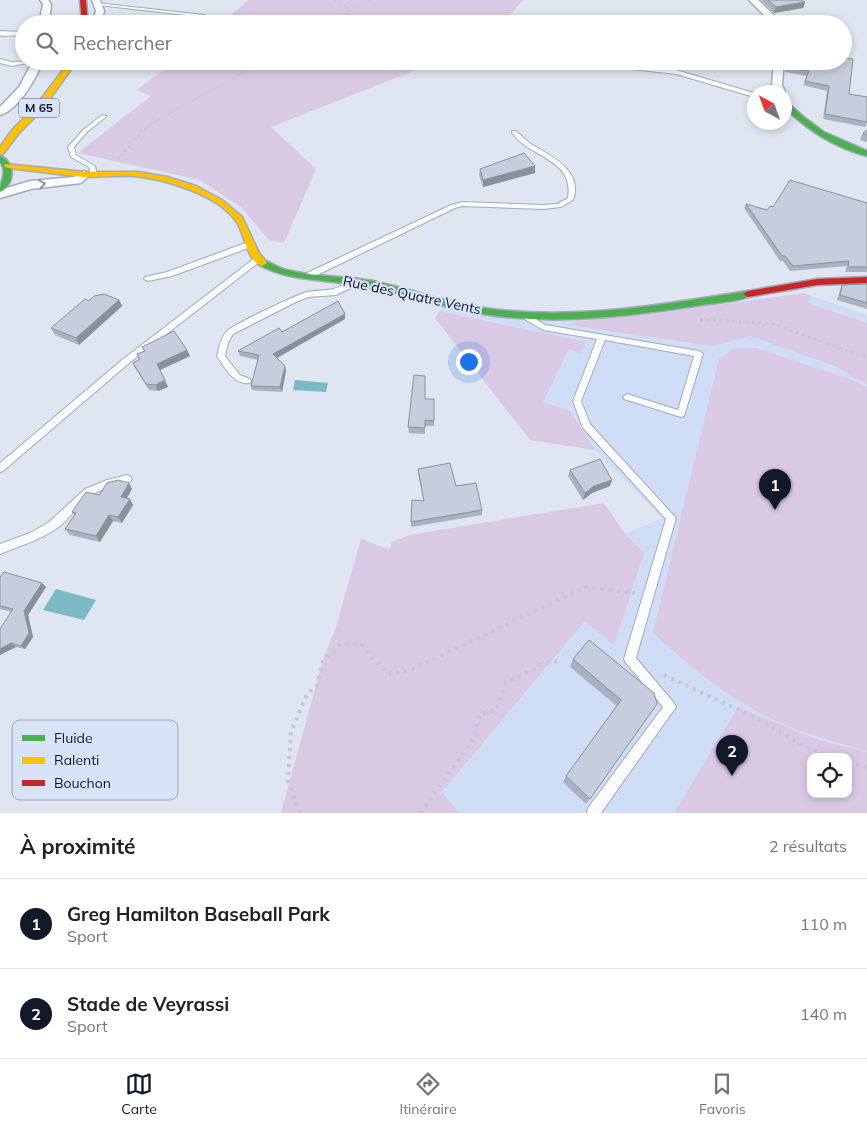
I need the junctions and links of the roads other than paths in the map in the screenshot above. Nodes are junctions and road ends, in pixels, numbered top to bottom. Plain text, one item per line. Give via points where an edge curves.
1 (44, 0) edge
2 (83, 0) edge
3 (753, 0) edge
4 (97, 2) edge
5 (45, 15) edge
6 (84, 15) edge
7 (99, 15) edge
8 (197, 15) edge
9 (769, 15) edge
10 (0, 33) edge
11 (15, 33) edge
12 (0, 61) edge
13 (15, 64) edge
14 (33, 70) edge
15 (57, 70) edge
16 (68, 70) edge
17 (656, 70) edge
18 (778, 70) edge
19 (777, 85) edge
20 (747, 93) edge
21 (792, 109) edge
22 (0, 112) edge
23 (104, 116) dead end
24 (8, 122) dead end
25 (514, 132) dead end
26 (0, 152) edge
27 (867, 154) edge
28 (4, 162) edge
29 (89, 175) junction
30 (0, 189) edge
31 (0, 194) edge
32 (251, 244) junction
33 (259, 259) junction
34 (310, 275) junction
35 (148, 279) dead end
36 (867, 280) edge
37 (353, 281) junction
38 (524, 314) junction
39 (602, 336) junction
40 (247, 381) dead end
41 (627, 397) dead end
42 (0, 468) edge
43 (128, 479) dead end
44 (0, 550) edge
45 (594, 813) edge

1 - 5 street via 47,4
2 - 6 street
3 - 9 street
4 - 7 street
4 - 8 lane
10 - 11 lane
12 - 13 lane
14 - 22 street via 30,81
15 - 24 street, M 65
16 - 26 street, M 65
17 - 20 lane via 676,72
18 - 19 street
21 - 27 street via 827,137
23 - 29 lane via 85,130 71,147 73,156 92,166
25 - 34 lane via 531,147 561,164 570,179 571,199 559,206 543,207 454,206
28 - 29 street via 50,172
28 - 30 street via 8,177
31 -> 29 street via 30,185 77,180
29 - 32 street via 137,174 162,178 215,200 233,210 246,228
32 - 33 street
32 - 35 lane
33 - 34 street, Rue des Quatre Vents via 272,267
33 - 42 lane via 125,362
34 - 37 street, Rue des Quatre Vents
36 - 38 street, Rue des Quatre Vents via 819,282 664,307 594,314
37 - 38 street, Rue des Quatre Vents via 449,304
37 - 40 lane via 333,293 306,295 293,300 230,332 221,356 238,377
38 - 39 lane via 543,327
39 - 41 lane via 699,354 681,414
39 - 45 lane via 577,401 586,426 671,518 630,659 670,707
43 - 44 lane via 95,488 79,498 55,524 33,538

